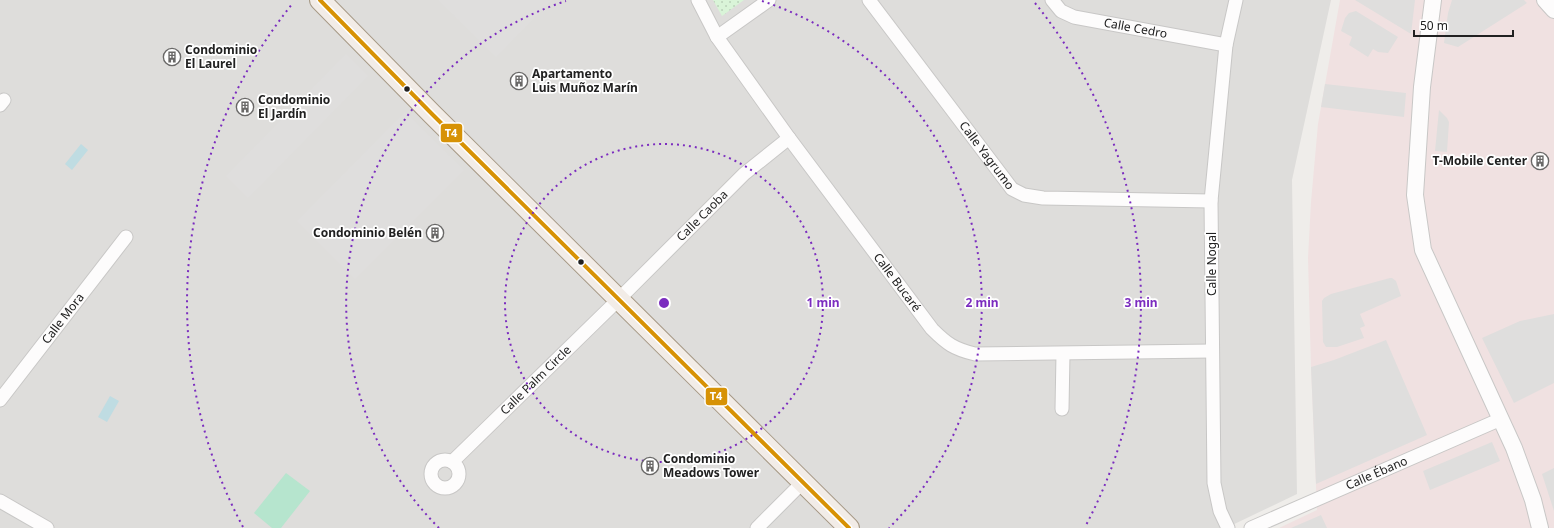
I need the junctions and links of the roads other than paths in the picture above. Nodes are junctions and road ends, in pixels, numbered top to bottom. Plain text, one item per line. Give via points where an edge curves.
1 (320, 0) edge
2 (698, 0) edge
3 (769, 0) edge
4 (869, 0) edge
5 (1052, 0) edge
6 (1236, 0) edge
7 (1433, 0) edge
8 (1545, 0) edge
9 (1554, 10) edge
10 (717, 37) junction
11 (1226, 45) junction
12 (789, 138) junction
13 (1211, 201) junction
14 (126, 237) dead end
15 (619, 299) junction
16 (1212, 352) junction
17 (1062, 354) junction
18 (0, 400) edge
19 (1062, 409) dead end
20 (1501, 419) junction
21 (452, 462) dead end
22 (803, 482) junction
23 (0, 501) edge
24 (47, 528) edge
25 (757, 528) edge
26 (849, 528) edge
27 (1228, 528) edge
28 (1251, 528) edge
29 (1540, 528) edge

1 - 15 main road
2 - 10 street, Calle Bucaré
3 - 10 street
4 - 13 street, Calle Yagrumo via 1012,189 1024,195 1043,198
5 - 11 street, Calle Cedro via 1061,11 1074,17
6 - 11 street, Calle Nogal
7 - 20 street via 1422,87 1415,195 1419,225 1429,265
8 - 9 street
10 - 12 street, Calle Bucaré
11 - 13 street, Calle Nogal
12 - 15 street, Calle Caoba via 744,174
12 - 17 street, Calle Bucaré via 932,329 943,340 958,350 974,354
13 - 16 street, Calle Nogal
14 - 18 street, Calle Mora
15 - 21 street, Calle Palm Circle
15 - 22 main road
16 - 17 street, Calle Bucaré
16 - 27 street, Calle Nogal via 1214,483 1220,511
17 - 19 street
20 - 28 street, Calle Ébano
20 - 29 street via 1528,484
22 - 25 street
22 - 26 main road
23 - 24 street

